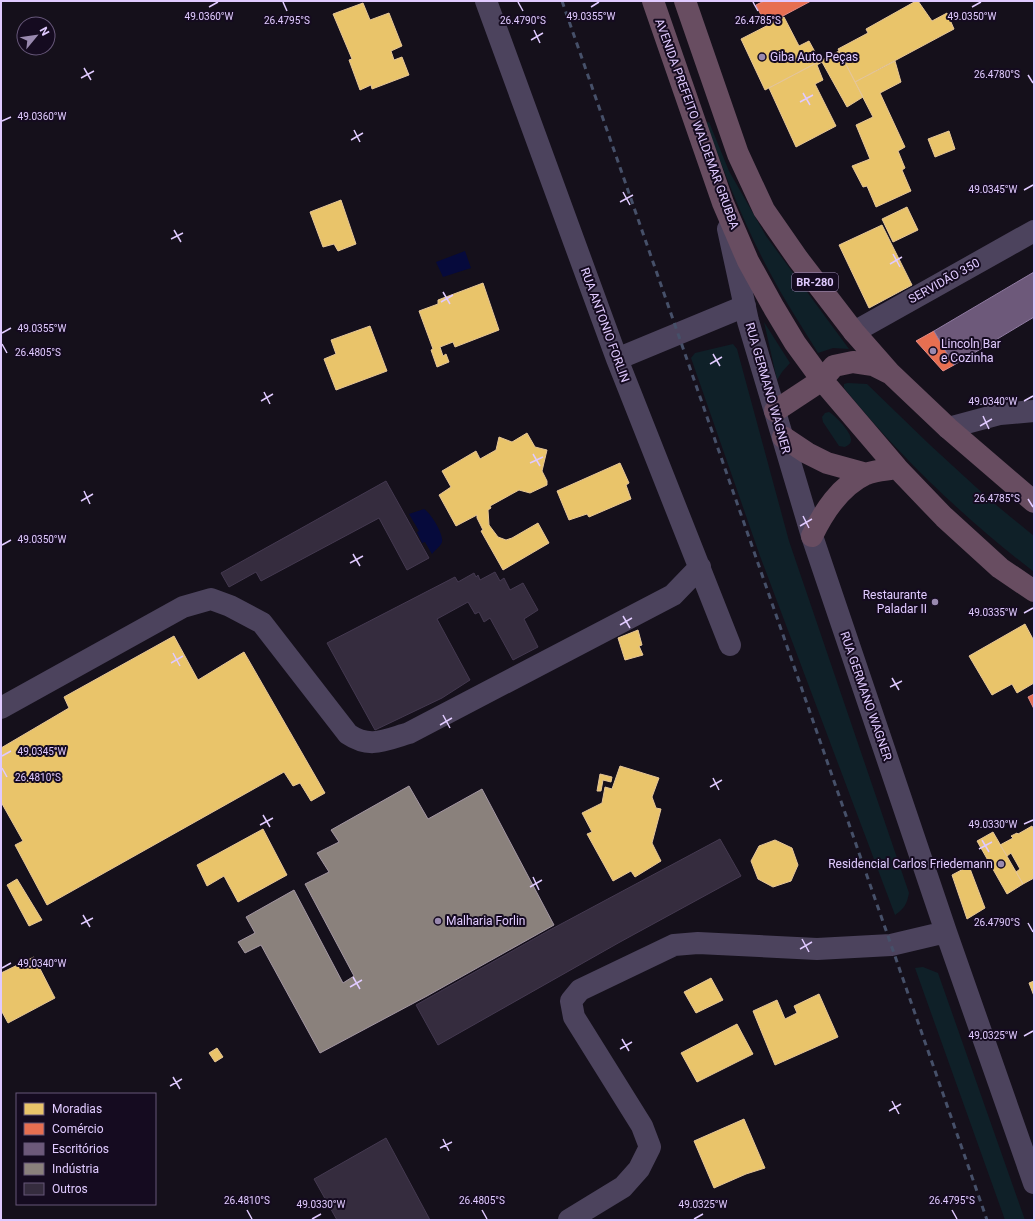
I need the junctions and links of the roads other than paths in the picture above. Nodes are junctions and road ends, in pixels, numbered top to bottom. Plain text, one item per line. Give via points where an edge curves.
1 (486, 1) edge
2 (653, 1) edge
3 (685, 1) edge
4 (723, 203) junction
5 (1034, 231) edge
6 (745, 306) junction
7 (854, 332) junction
8 (617, 359) junction
9 (890, 373) junction
10 (822, 380) junction
11 (1034, 410) edge
12 (775, 411) junction
13 (948, 428) junction
14 (783, 437) junction
15 (897, 468) junction
16 (867, 474) junction
17 (1034, 502) edge
18 (812, 536) junction
19 (700, 567) junction
20 (1034, 591) edge
21 (730, 645) dead end
22 (1, 708) edge
23 (946, 932) junction
24 (1034, 1183) edge
25 (569, 1220) edge

1 - 8 street, RUA ANTONIO FORLIN
2 - 4 highway, AVENIDA PREFEITO WALDEMAR GRUBBA
3 - 7 highway, BR-280 via 738,154 764,210 802,265
4 - 6 street, RUA GERMANO WAGNER
4 - 10 highway, AVENIDA PREFEITO WALDEMAR GRUBBA via 748,261 774,308 794,343
5 - 7 street, SERVIDÃO 350
6 - 8 street
6 - 12 street, RUA GERMANO WAGNER
7 - 9 highway, BR-280
8 - 19 street, RUA ANTONIO FORLIN
9 - 10 highway via 872,365 853,362 834,366
9 - 13 highway, BR-280
10 - 12 highway
10 - 15 highway, AVENIDA PREFEITO WALDEMAR GRUBBA
11 - 13 street via 1000,414
12 - 14 street, RUA GERMANO WAGNER
13 - 17 highway, BR-280
14 - 16 highway via 827,463
14 - 18 street, RUA GERMANO WAGNER
15 - 16 highway
15 - 20 highway, AVENIDA PREFEITO WALDEMAR GRUBBA via 944,517 1000,568
16 - 18 highway via 852,482 835,497 822,515
18 - 23 street, RUA GERMANO WAGNER
19 - 21 street, RUA ANTONIO FORLIN
19 - 22 street via 673,595 409,733 376,743 357,740 348,734 262,623 211,599 184,607
23 - 24 street, RUA GERMANO WAGNER
23 - 25 street via 891,945 817,949 698,943 674,945 580,990 571,1001 574,1017 642,1126 650,1147 639,1169 623,1187

